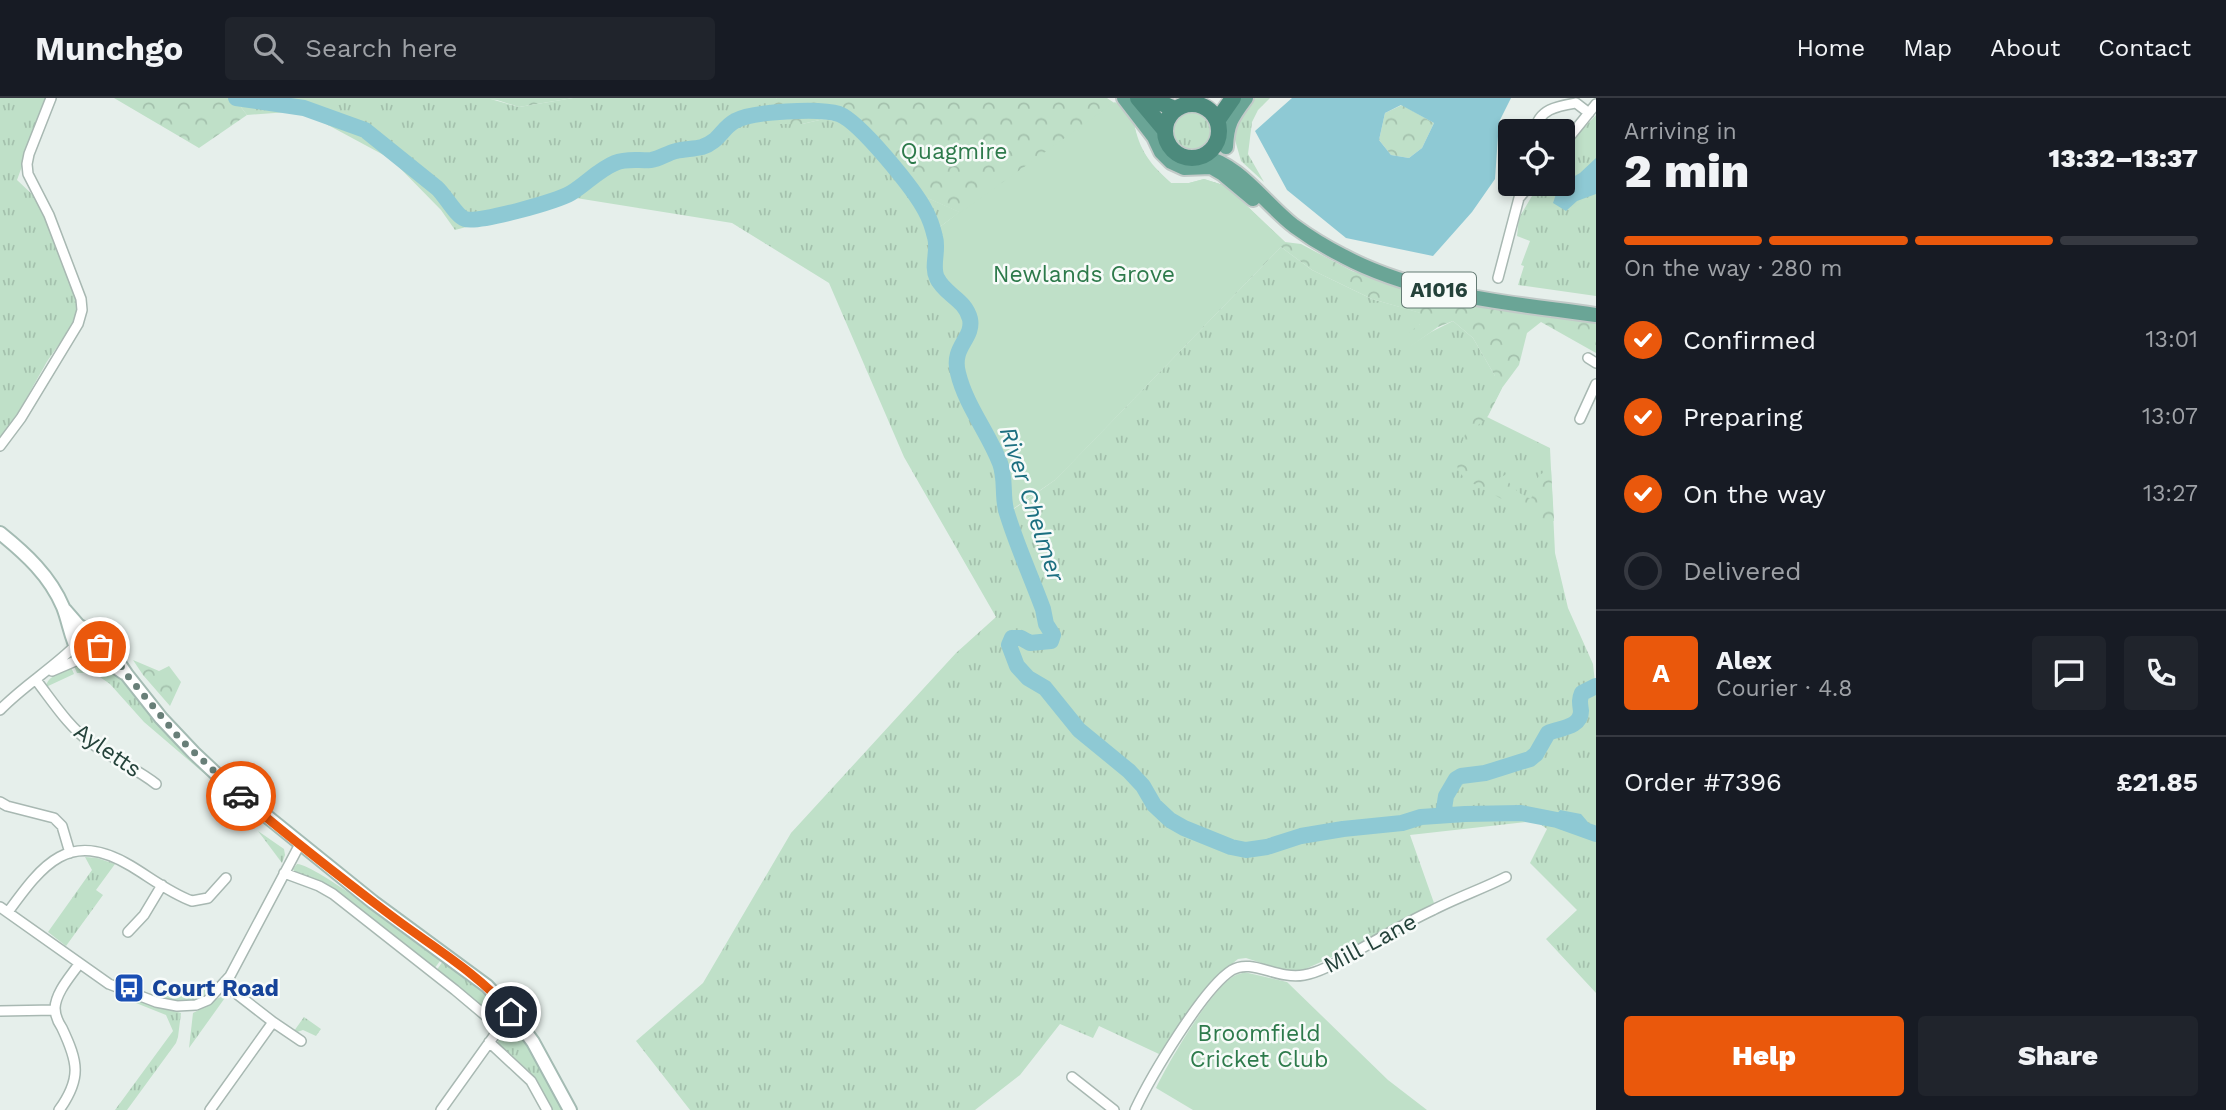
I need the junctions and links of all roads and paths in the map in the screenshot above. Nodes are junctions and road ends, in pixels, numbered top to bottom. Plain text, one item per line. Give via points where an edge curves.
1 (51, 98) edge
2 (1124, 98) edge
3 (1138, 98) edge
4 (1149, 98) edge
5 (1231, 98) edge
6 (1247, 98) edge
7 (1201, 103) edge
8 (1596, 104) edge
9 (1179, 105) edge
10 (1589, 113) junction
11 (1541, 119) edge
12 (1164, 129) junction
13 (1575, 130) edge
14 (1221, 134) junction
15 (1202, 156) junction
16 (1242, 176) junction
17 (1521, 196) edge
18 (1295, 226) junction
19 (1497, 278) dead end
20 (1596, 315) edge
21 (1595, 389) edge
22 (1580, 419) dead end
23 (0, 446) edge
24 (0, 533) edge
25 (65, 610) junction
26 (96, 638) junction
27 (76, 643) junction
28 (89, 656) junction
29 (127, 675) junction
30 (40, 677) junction
31 (0, 710) edge
32 (156, 784) dead end
33 (0, 802) edge
34 (300, 844) junction
35 (70, 853) junction
36 (284, 873) junction
37 (1506, 877) dead end
38 (226, 878) dead end
39 (162, 885) junction
40 (4, 909) edge
41 (128, 932) dead end
42 (79, 964) junction
43 (224, 984) junction
44 (55, 1010) junction
45 (0, 1011) edge
46 (511, 1012) junction
47 (273, 1022) junction
48 (499, 1027) junction
49 (301, 1041) dead end
50 (489, 1042) junction
51 (1072, 1077) dead end
52 (59, 1110) edge
53 (211, 1110) edge
54 (441, 1110) edge
55 (547, 1110) edge
56 (570, 1110) edge
57 (1114, 1110) edge
58 (1135, 1110) edge

1 - 23 street via 29,153 28,174 49,215 82,310 38,391
2 - 18 main road via 1171,162 1211,167
3 - 12 highway
4 - 9 highway
5 - 7 highway
5 - 14 highway
6 - 14 main road
7 - 9 highway
7 - 14 highway
8 - 10 street
9 - 12 highway
10 - 11 street via 1576,103 1551,108
10 - 13 street
12 - 15 highway via 1168,144 1178,154
14 - 15 highway
14 - 16 main road, A1016
15 - 16 main road, A1016
16 - 18 main road, A1016
17 - 19 street
18 - 20 main road, A1016 via 1344,257 1418,284 1466,297
21 - 22 street
24 - 25 main road via 36,564
25 - 26 main road
25 - 27 main road
26 - 27 main road via 84,633
26 - 28 main road via 98,650
26 - 29 main road
27 - 28 main road via 79,653
27 - 30 street
28 - 29 main road via 105,660
28 - 30 street
29 - 34 main road via 194,753
30 - 31 street
30 - 32 street, Ayletts via 80,734
33 - 35 street via 54,818 62,826
34 - 36 street
34 - 46 main road via 472,974
35 - 39 street via 109,856
35 - 40 street via 48,864
36 - 43 street
36 - 48 street via 333,894
37 - 58 street, Mill Lane via 1433,909 1310,974 1289,977 1252,966 1235,968 1180,1033
38 - 39 street via 201,901 184,898
39 - 41 street
40 - 42 street
42 - 43 street via 122,990 167,1004 202,1003
42 - 44 street
43 - 47 street
44 - 45 street
44 - 52 street via 76,1067 73,1088
46 - 48 street
46 - 56 main road via 546,1063
47 - 49 street
47 - 53 street
48 - 50 street
50 - 54 street
50 - 55 street via 531,1081
51 - 57 street

